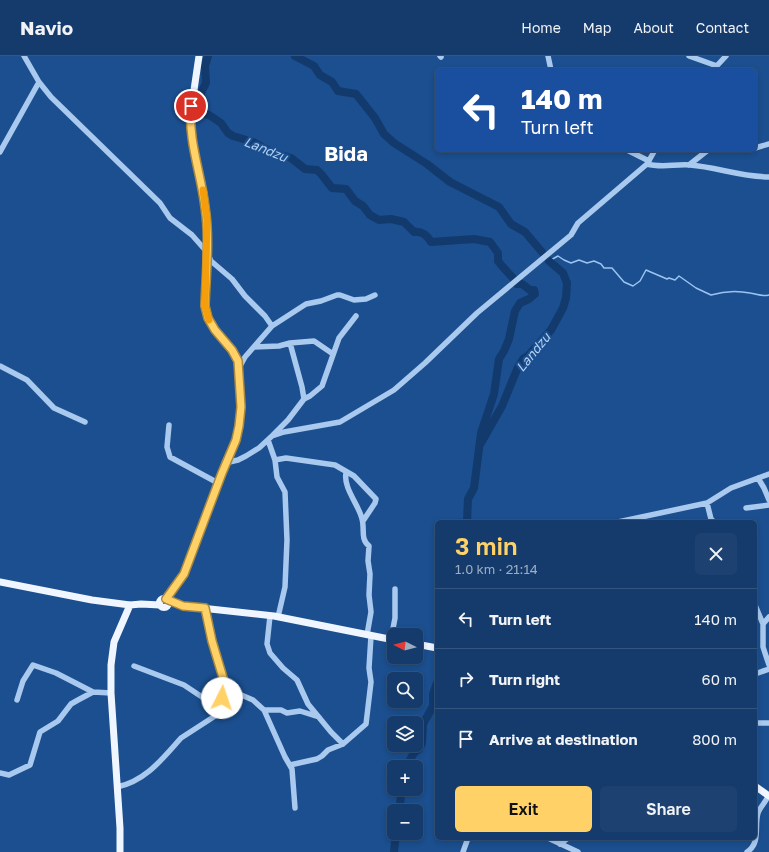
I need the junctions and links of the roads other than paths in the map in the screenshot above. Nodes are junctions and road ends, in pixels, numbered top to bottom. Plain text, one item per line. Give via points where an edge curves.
1 (24, 56) edge
2 (199, 56) edge
3 (548, 56) edge
4 (689, 56) edge
5 (726, 56) edge
6 (551, 68) edge
7 (715, 68) edge
8 (39, 82) junction
9 (769, 144) edge
10 (757, 147) edge
11 (0, 152) edge
12 (630, 152) edge
13 (654, 152) edge
14 (705, 152) edge
15 (648, 163) junction
16 (689, 165) junction
17 (769, 177) edge
18 (207, 252) junction
19 (375, 294) dead end
20 (356, 316) dead end
21 (272, 326) junction
22 (290, 343) junction
23 (254, 347) junction
24 (333, 354) junction
25 (0, 366) edge
26 (239, 368) junction
27 (304, 399) junction
28 (85, 422) dead end
29 (169, 425) dead end
30 (270, 438) junction
31 (275, 460) junction
32 (226, 463) junction
33 (346, 473) junction
34 (769, 474) edge
35 (758, 478) junction
36 (218, 482) junction
37 (769, 500) edge
38 (707, 503) junction
39 (769, 505) edge
40 (746, 508) dead end
41 (627, 520) edge
42 (712, 520) edge
43 (363, 521) junction
44 (0, 582) edge
45 (395, 589) dead end
46 (164, 602) junction
47 (130, 605) junction
48 (205, 608) junction
49 (757, 609) edge
50 (270, 616) junction
51 (278, 617) junction
52 (769, 617) edge
53 (763, 624) junction
54 (394, 628) edge
55 (369, 635) junction
56 (387, 639) edge
57 (423, 645) edge
58 (435, 648) edge
59 (769, 665) edge
60 (134, 666) dead end
61 (769, 669) edge
62 (757, 673) edge
63 (225, 688) junction
64 (93, 692) junction
65 (111, 693) junction
66 (17, 700) dead end
67 (220, 709) junction
68 (264, 710) junction
69 (319, 718) junction
70 (757, 723) edge
71 (769, 723) edge
72 (343, 744) junction
73 (290, 765) junction
74 (0, 774) edge
75 (117, 787) junction
76 (757, 787) edge
77 (769, 796) edge
78 (295, 808) dead end
79 (757, 812) edge
80 (467, 840) edge
81 (552, 840) edge
82 (565, 840) edge
83 (755, 840) edge
84 (560, 844) junction
85 (120, 852) edge
86 (463, 852) edge
87 (578, 852) edge
88 (747, 852) edge

1 - 8 street
2 - 18 main road via 192,96 191,132 207,220
3 - 6 street
4 - 7 street
5 - 7 street
8 - 11 street
8 - 18 street via 61,107 160,203 170,218 192,235
9 - 10 street
12 - 15 street
13 - 15 street
14 - 16 street
15 - 16 street
15 - 30 street via 578,223 571,235 478,313 394,390 340,422 284,432
16 - 17 street
18 - 21 street via 211,261 232,279
18 - 26 main road via 205,306 208,318 232,350
19 - 21 street via 366,299 354,300 336,295 306,304
20 - 24 street via 339,338
21 - 23 street
22 - 23 street
22 - 24 street via 318,342
22 - 27 street
23 - 26 street via 245,356
24 - 27 street via 322,386
25 - 28 street via 27,380 54,408
26 - 32 main road via 239,426
27 - 30 street
29 - 36 street via 167,447 170,457
30 - 31 street
30 - 32 street via 246,456
31 - 33 street via 286,458 329,464 338,466
31 - 51 street via 277,477 285,492 287,540 285,587
32 - 36 main road
33 - 43 street via 346,481
33 - 43 street via 354,476 376,499
34 - 35 street
35 - 37 street
35 - 38 street via 731,488
36 - 46 main road via 184,574
38 - 41 street
38 - 42 street
39 - 40 street
43 - 55 street via 364,541 369,546
44 - 47 main road
45 - 54 street
46 - 47 main road
46 - 48 main road via 176,608
47 - 65 main road via 114,642
48 - 50 main road
48 - 63 street
49 - 53 street
50 - 51 main road
50 - 69 street via 267,644 270,653 297,680 308,704
51 - 55 main road
52 - 53 street
53 - 59 street via 763,647
55 - 56 main road
55 - 72 street via 371,682 367,718 362,728
57 - 58 main road
60 - 67 street via 184,685
61 - 62 street
63 - 67 street
63 - 68 street via 253,700
64 - 65 street
64 - 66 street via 56,673 33,665 22,682
64 - 74 street via 71,704 58,722 40,732 30,765 9,775
65 - 75 main road
67 - 75 street via 215,716 181,738 174,748 145,774 128,785
68 - 69 street via 281,710 287,713 300,711
68 - 73 street
69 - 72 street
70 - 71 street
72 - 73 street via 328,750 317,759
73 - 78 street
75 - 85 main road
76 - 77 main road
77 - 79 street
80 - 86 street
81 - 84 street
82 - 84 street
83 - 88 street
84 - 87 street

